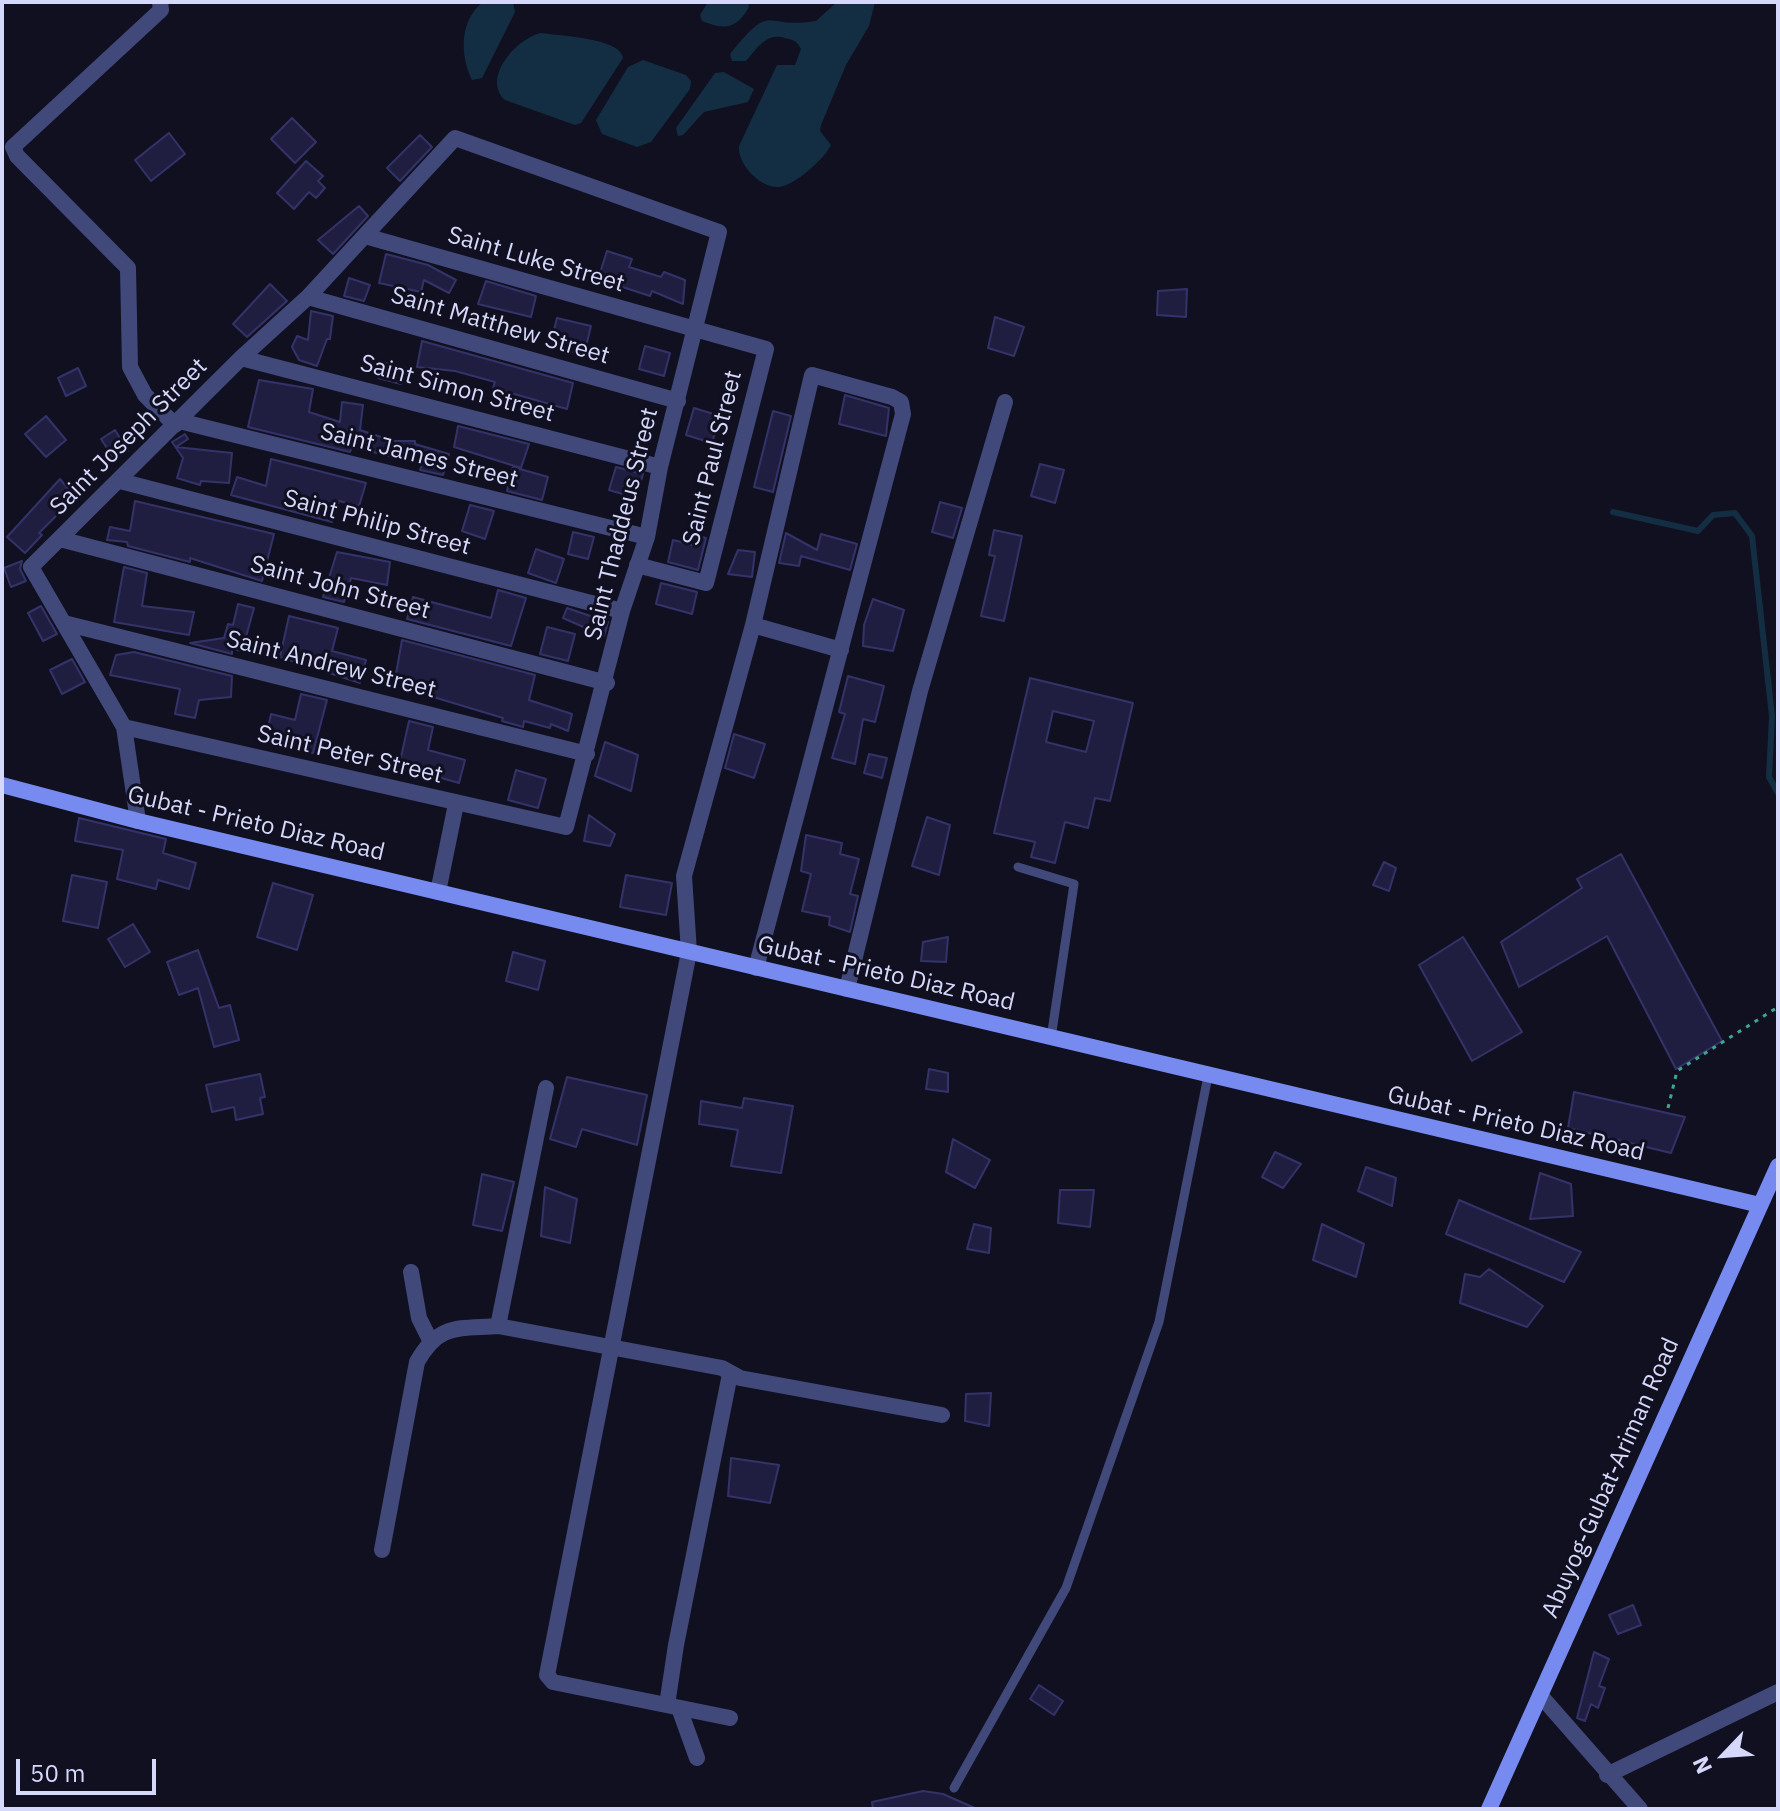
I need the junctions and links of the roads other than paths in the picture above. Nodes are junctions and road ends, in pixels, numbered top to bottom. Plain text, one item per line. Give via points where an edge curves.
1 (160, 2) edge
2 (719, 232) joint
3 (365, 236) junction
4 (308, 297) junction
5 (694, 330) junction
6 (241, 358) junction
7 (678, 401) junction
8 (1005, 402) dead end
9 (177, 423) junction
10 (660, 467) junction
11 (120, 481) junction
12 (647, 537) junction
13 (60, 539) junction
14 (637, 565) junction
15 (622, 611) junction
16 (64, 623) junction
17 (753, 625) junction
18 (841, 650) junction
19 (607, 683) junction
20 (124, 727) junction
21 (587, 754) junction
22 (2, 785) edge
23 (456, 804) junction
24 (138, 821) junction
25 (566, 827) joint
26 (1018, 867) dead end
27 (438, 892) junction
28 (689, 952) junction
29 (756, 968) junction
30 (847, 989) junction
31 (1051, 1038) junction
32 (1208, 1076) junction
33 (546, 1088) dead end
34 (1778, 1166) edge
35 (1760, 1205) junction
36 (411, 1272) dead end
37 (498, 1326) junction
38 (430, 1340) junction
39 (612, 1348) junction
40 (730, 1374) junction
41 (942, 1415) dead end
42 (382, 1550) dead end
43 (1778, 1692) edge
44 (1540, 1695) junction
45 (673, 1706) junction
46 (730, 1718) dead end
47 (697, 1758) dead end
48 (1607, 1775) junction
49 (954, 1788) dead end
50 (1489, 1809) edge
51 (1640, 1809) edge

1 - 9 street via 161,10 13,147 128,268 130,367 145,395
2 - 3 street, Saint Joseph Street via 455,138
2 - 5 street, Saint Thaddeus Street
3 - 4 street, Saint Joseph Street
3 - 5 street, Saint Luke Street
4 - 6 street, Saint Joseph Street
4 - 7 street, Saint Matthew Street
5 - 7 street, Saint Thaddeus Street
5 - 14 street, Saint Paul Street via 766,349 706,583
6 - 9 street, Saint Joseph Street
6 - 10 street, Saint Simon Street
7 - 10 street, Saint Thaddeus Street
8 - 30 street via 920,691
9 - 11 street, Saint Joseph Street
9 - 12 street, Saint James Street
10 - 12 street, Saint Thaddeus Street
11 - 13 street, Saint Joseph Street
11 - 15 street, Saint Philip Street
12 - 14 street, Saint Thaddeus Street
13 - 16 street, Saint Joseph Street via 31,567
13 - 19 street, Saint John Street
14 - 15 street, Saint Thaddeus Street
15 - 19 street, Saint Thaddeus Street
16 - 20 street, Saint Joseph Street
16 - 21 street, Saint Andrew Street
17 - 18 street
17 - 18 street via 812,375 892,397 901,402 903,414
17 - 28 street via 684,876
18 - 29 street
19 - 21 street, Saint Thaddeus Street
20 - 23 street, Saint Peter Street
20 - 24 street, Saint Joseph Street
21 - 25 street, Saint Thaddeus Street
22 - 24 main road, Gubat - Prieto Diaz Road
23 - 25 street, Saint Peter Street
23 - 27 street
24 - 27 main road, Gubat - Prieto Diaz Road
26 - 31 lane via 1074,884
27 - 28 main road, Gubat - Prieto Diaz Road
28 - 29 main road, Gubat - Prieto Diaz Road
28 - 39 street
29 - 30 main road, Gubat - Prieto Diaz Road
30 - 31 main road, Gubat - Prieto Diaz Road
31 - 32 main road, Gubat - Prieto Diaz Road
32 - 35 main road, Gubat - Prieto Diaz Road
32 - 49 lane via 1159,1322 1066,1588
33 - 37 street
34 - 35 main road, Abuyog-Gubat-Ariman Road
35 - 44 main road, Abuyog-Gubat-Ariman Road
36 - 38 street via 419,1318
37 - 38 street via 454,1329
37 - 39 street
38 - 42 street via 417,1362
39 - 40 street via 722,1368
39 - 45 street via 547,1675 553,1682
40 - 41 street
40 - 45 street via 676,1645
43 - 48 street
44 - 48 street
44 - 50 main road, Abuyog-Gubat-Ariman Road
45 - 46 street
45 - 47 street
48 - 51 street

